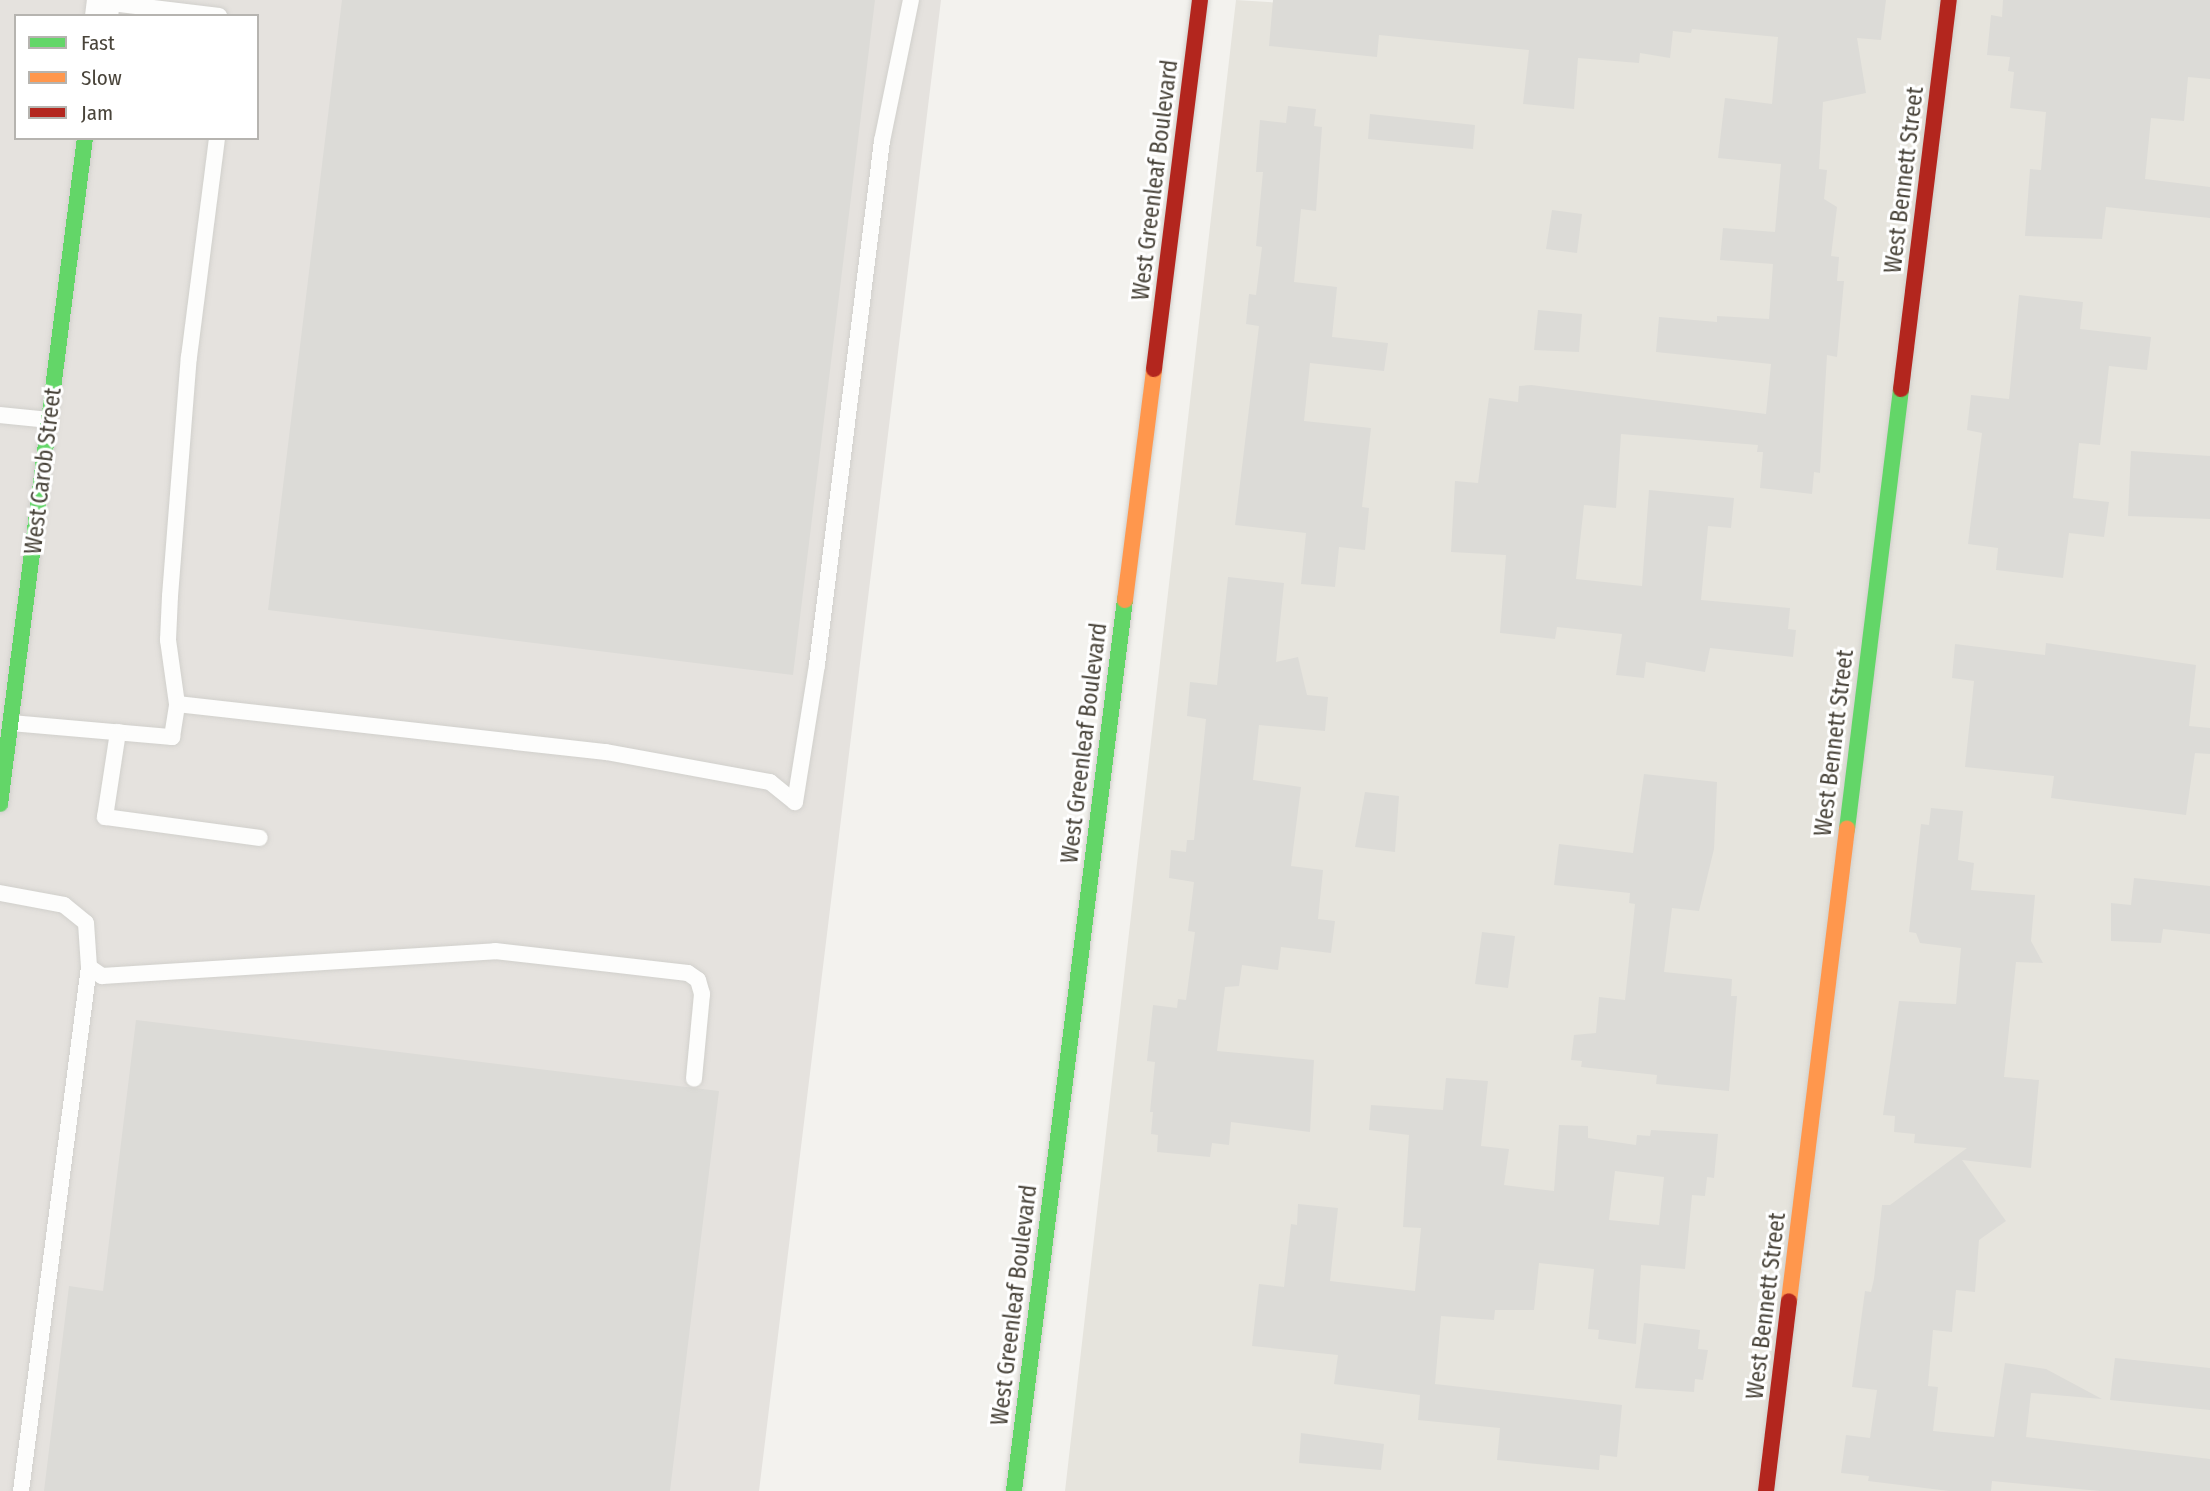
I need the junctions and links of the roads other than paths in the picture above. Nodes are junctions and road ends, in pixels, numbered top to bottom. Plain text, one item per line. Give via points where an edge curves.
1 (911, 0) edge
2 (1200, 0) edge
3 (1949, 0) edge
4 (102, 6) edge
5 (196, 14) edge
6 (85, 140) edge
7 (217, 140) edge
8 (0, 415) edge
9 (49, 420) junction
10 (177, 704) junction
11 (10, 723) junction
12 (118, 732) junction
13 (0, 804) edge
14 (260, 838) dead end
15 (0, 893) edge
16 (89, 967) junction
17 (694, 1079) dead end
18 (21, 1491) edge
19 (1014, 1491) edge
20 (1766, 1491) edge

1 - 10 lane via 882,141 817,665 795,802 770,782 606,752
2 - 19 street, West Greenleaf Boulevard
3 - 20 street, West Bennett Street
4 - 5 lane
6 - 9 street, West Carob Street
7 - 10 lane via 189,357 170,596 168,640
8 - 9 lane
9 - 11 street, West Carob Street
10 - 12 lane via 172,737
11 - 12 lane
11 - 13 street, West Carob Street
12 - 14 lane via 105,817
15 - 16 lane via 64,905 86,923
16 - 17 lane via 102,976 495,951 688,973 698,979 702,994
16 - 18 lane

